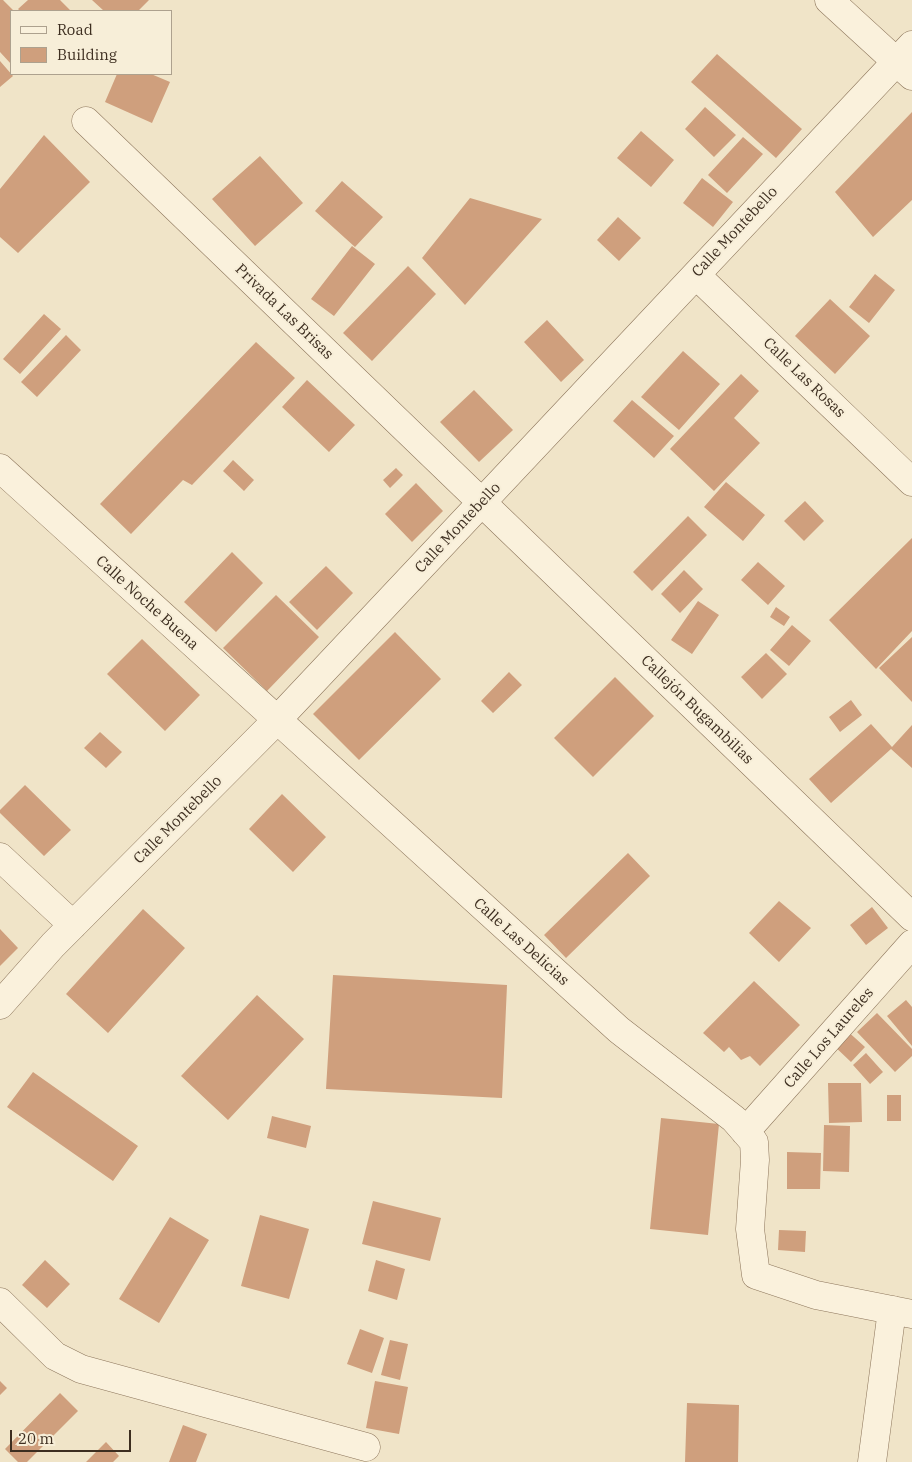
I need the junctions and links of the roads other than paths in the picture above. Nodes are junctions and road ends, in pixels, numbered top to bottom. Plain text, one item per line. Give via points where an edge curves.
1 (829, 0) edge
2 (907, 61) edge
3 (86, 121) dead end
4 (696, 275) junction
5 (0, 468) edge
6 (912, 482) edge
7 (482, 503) junction
8 (285, 729) junction
9 (0, 857) edge
10 (912, 918) edge
11 (73, 925) junction
12 (912, 944) edge
13 (0, 1005) edge
14 (750, 1137) junction
15 (0, 1302) edge
16 (902, 1312) edge
17 (366, 1447) dead end
18 (872, 1462) edge

1 - 2 street
2 - 4 street, Calle Montebello
3 - 7 street, Privada Las Brisas
4 - 6 street, Calle Las Rosas
4 - 7 street, Calle Montebello
5 - 8 street, Calle Noche Buena
7 - 8 street, Calle Montebello
7 - 10 street, Callejón Bugambilias
8 - 11 street, Calle Montebello
8 - 14 street, Calle Las Delicias via 619,1030 734,1119
9 - 11 street
11 - 13 street, Calle Montebello
12 - 14 street, Calle Los Laureles
14 - 16 street via 755,1160 750,1229 756,1275 816,1295
15 - 17 street via 55,1356 81,1368
16 - 18 street

